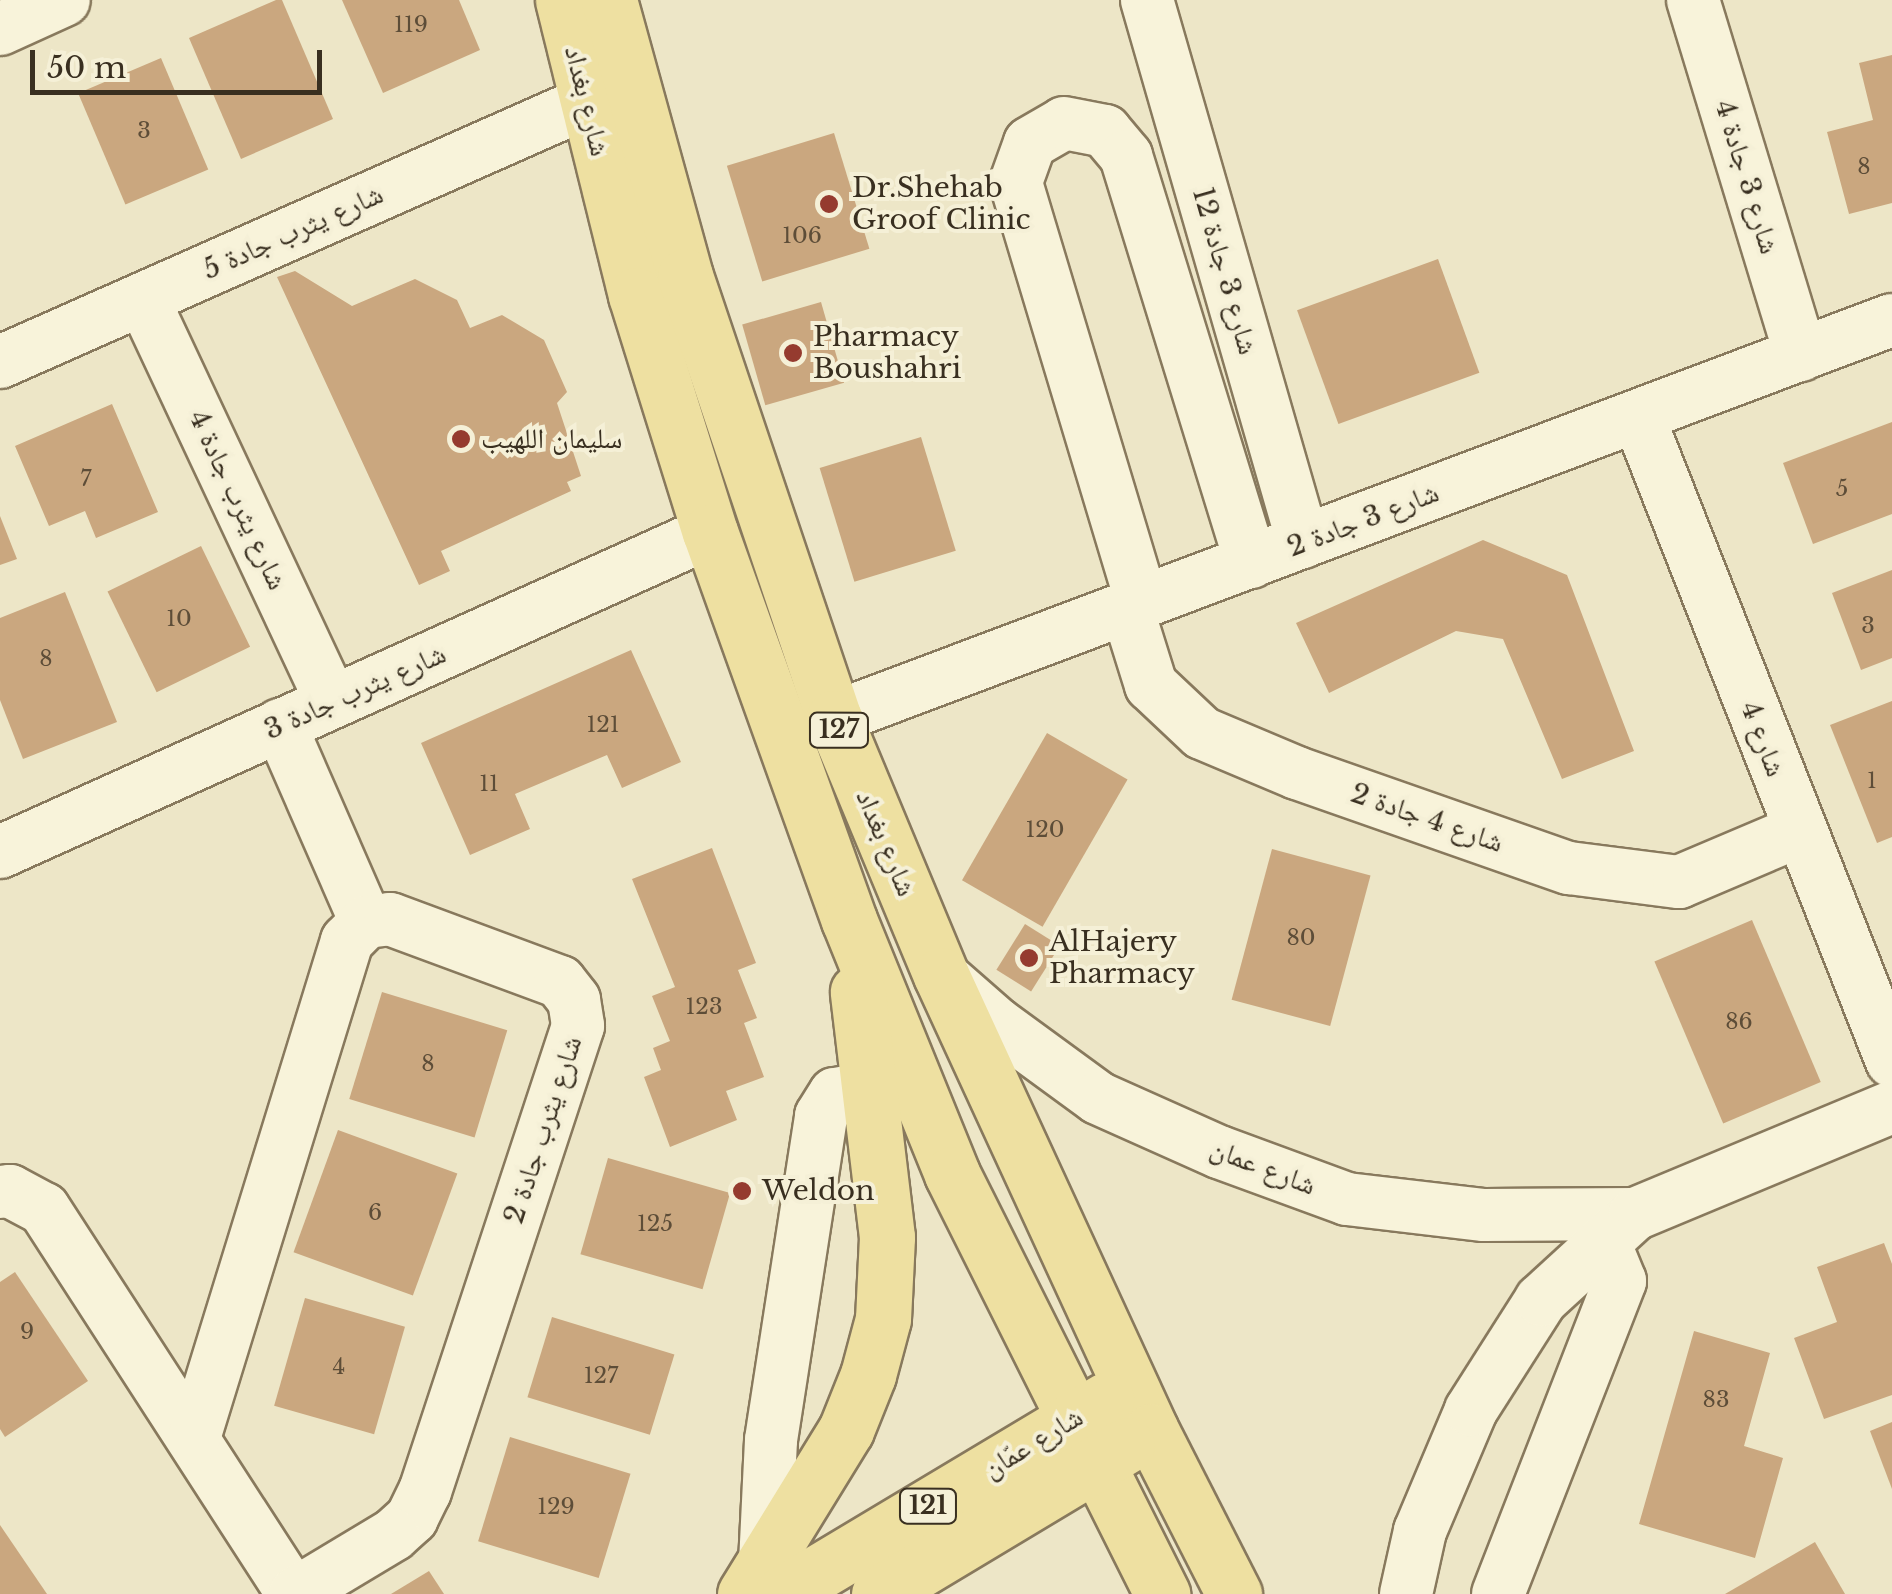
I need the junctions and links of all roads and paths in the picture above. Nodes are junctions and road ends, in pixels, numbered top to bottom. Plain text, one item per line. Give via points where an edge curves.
1 (64, 0) edge
2 (563, 0) edge
3 (609, 0) edge
4 (1148, 0) edge
5 (1694, 0) edge
6 (0, 29) edge
7 (586, 102) junction
8 (142, 299) junction
9 (1892, 320) edge
10 (1801, 355) junction
11 (0, 362) edge
12 (1638, 416) junction
13 (710, 532) junction
14 (1303, 542) junction
15 (1250, 562) junction
16 (1135, 606) junction
17 (332, 702) junction
18 (834, 718) junction
19 (280, 725) junction
20 (1798, 831) junction
21 (0, 852) edge
22 (849, 920) junction
23 (366, 922) junction
24 (940, 975) junction
25 (1892, 1060) edge
26 (869, 1088) junction
27 (1892, 1106) edge
28 (0, 1192) edge
29 (1620, 1228) junction
30 (1140, 1408) junction
31 (194, 1438) junction
32 (1086, 1441) junction
33 (764, 1584) edge
34 (294, 1594) edge
35 (878, 1594) edge
36 (1162, 1594) edge
37 (1234, 1594) edge
38 (1406, 1594) edge
39 (1498, 1594) edge

1 - 6 street
2 - 7 main road, شارع بغداد / 127
3 - 18 main road, شارع بغداد / 127 via 684,276
4 - 14 street, شارع 3 جادة 12
5 - 10 street, شارع 3 جادة 4
7 - 8 street, شارع يثرب جادة 5
7 - 13 main road, شارع بغداد / 127 via 636,295
8 - 11 street, شارع يثرب جادة 5
8 - 17 street, شارع يثرب جادة 4
9 - 10 street, شارع 3 جادة 2
10 - 12 street, شارع 3 جادة 2
12 - 14 street, شارع 3 جادة 2
12 - 20 street, شارع 4
13 - 17 street, شارع يثرب جادة 3
13 - 22 main road, شارع بغداد / 127
14 - 15 street, شارع 3 جادة 2
15 - 16 street, شارع 3 جادة 2
15 - 16 street, شارع 4 جادة 2 via 1126,156 1104,131 1064,123 1030,143 1016,182
16 - 18 street, شارع 3 جادة 2
16 - 20 street, شارع 4 جادة 2 via 1151,686 1202,732 1569,868 1678,882
17 - 19 street, شارع يثرب جادة 3
18 - 24 main road, شارع بغداد / 127
19 - 21 street, شارع يثرب جادة 3
19 - 23 street
20 - 25 street, شارع 4
22 - 26 main road
22 - 32 main road, شارع بغداد / 127 via 952,1174
23 - 31 street via 347,941
23 - 34 street, شارع يثرب جادة 2 via 390,919 560,982 574,1000 578,1026 412,1518
24 - 29 street, شارع عمان via 1098,1098 1219,1152 1346,1198
24 - 30 main road, شارع بغداد / 127
26 - 33 main road via 887,1237 883,1320 846,1430
26 - 33 street via 835,1094 821,1116 770,1440
27 - 29 street, شارع عمان
28 - 31 street, شارع يثرب جادة 2 via 44,1210
29 - 38 street, شارع عمان via 1541,1300 1471,1410 1420,1531
29 - 39 street via 1620,1281
30 - 32 main road, شارع عمّان / 121
30 - 37 main road, شارع بغداد / 127
31 - 34 street, شارع يثرب جادة 2
32 - 33 main road, شارع عمّان / 121
32 - 35 main road, شارع عمّان / 121
32 - 36 main road, شارع بغداد / 127

